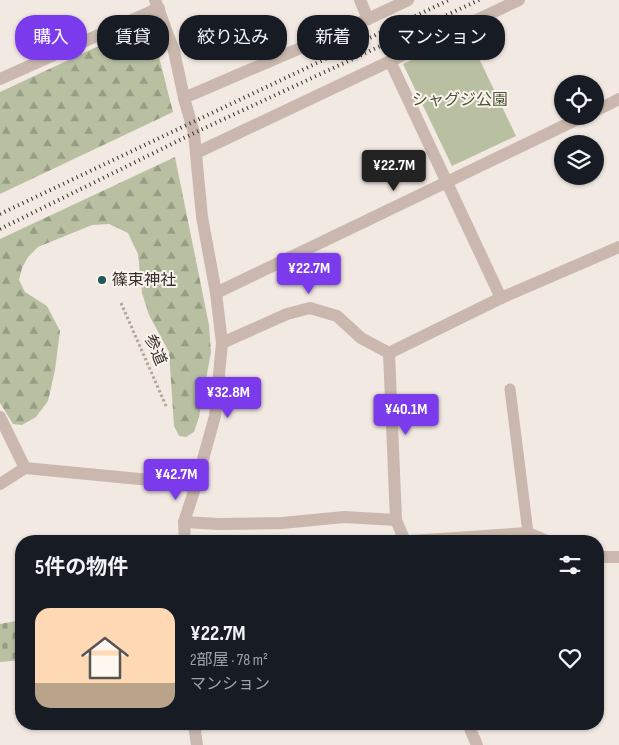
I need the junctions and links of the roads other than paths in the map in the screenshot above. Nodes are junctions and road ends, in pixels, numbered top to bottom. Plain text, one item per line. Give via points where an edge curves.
1 (360, 0) edge
2 (408, 0) edge
3 (519, 0) edge
4 (157, 4) edge
5 (366, 15) edge
6 (369, 19) edge
7 (297, 49) edge
8 (390, 61) junction
9 (0, 79) edge
10 (184, 98) junction
11 (619, 100) edge
12 (604, 107) edge
13 (565, 125) edge
14 (196, 153) junction
15 (446, 182) junction
16 (619, 247) edge
17 (216, 293) junction
18 (501, 298) junction
19 (222, 343) junction
20 (389, 353) junction
21 (510, 389) dead end
22 (0, 417) edge
23 (25, 468) junction
24 (0, 484) edge
25 (196, 488) junction
26 (396, 520) junction
27 (184, 522) junction
28 (528, 533) junction
29 (185, 535) edge
30 (403, 535) edge
31 (499, 535) edge
32 (533, 535) edge
33 (604, 557) edge
34 (619, 557) edge
35 (195, 730) edge
36 (471, 730) edge
37 (197, 745) edge
38 (477, 745) edge

1 - 5 street
2 - 6 street
3 - 8 street
4 - 9 street
4 - 10 street via 174,51
7 - 10 street
8 - 14 street
8 - 15 street
10 - 14 street
11 - 12 street
13 - 15 street
14 - 17 street via 202,217
15 - 17 street
15 - 18 street
16 - 18 street
17 - 19 street
18 - 20 street
19 - 20 street via 287,314 310,308 337,316 361,338
19 - 25 street via 214,416
20 - 26 street
21 - 28 lane
22 - 23 street
23 - 24 street
23 - 25 street via 180,483
25 - 27 street
26 - 27 street via 344,517 282,523
26 - 30 street
27 - 29 street
28 - 31 street
28 - 32 street
33 - 34 street
35 - 37 street
36 - 38 street

